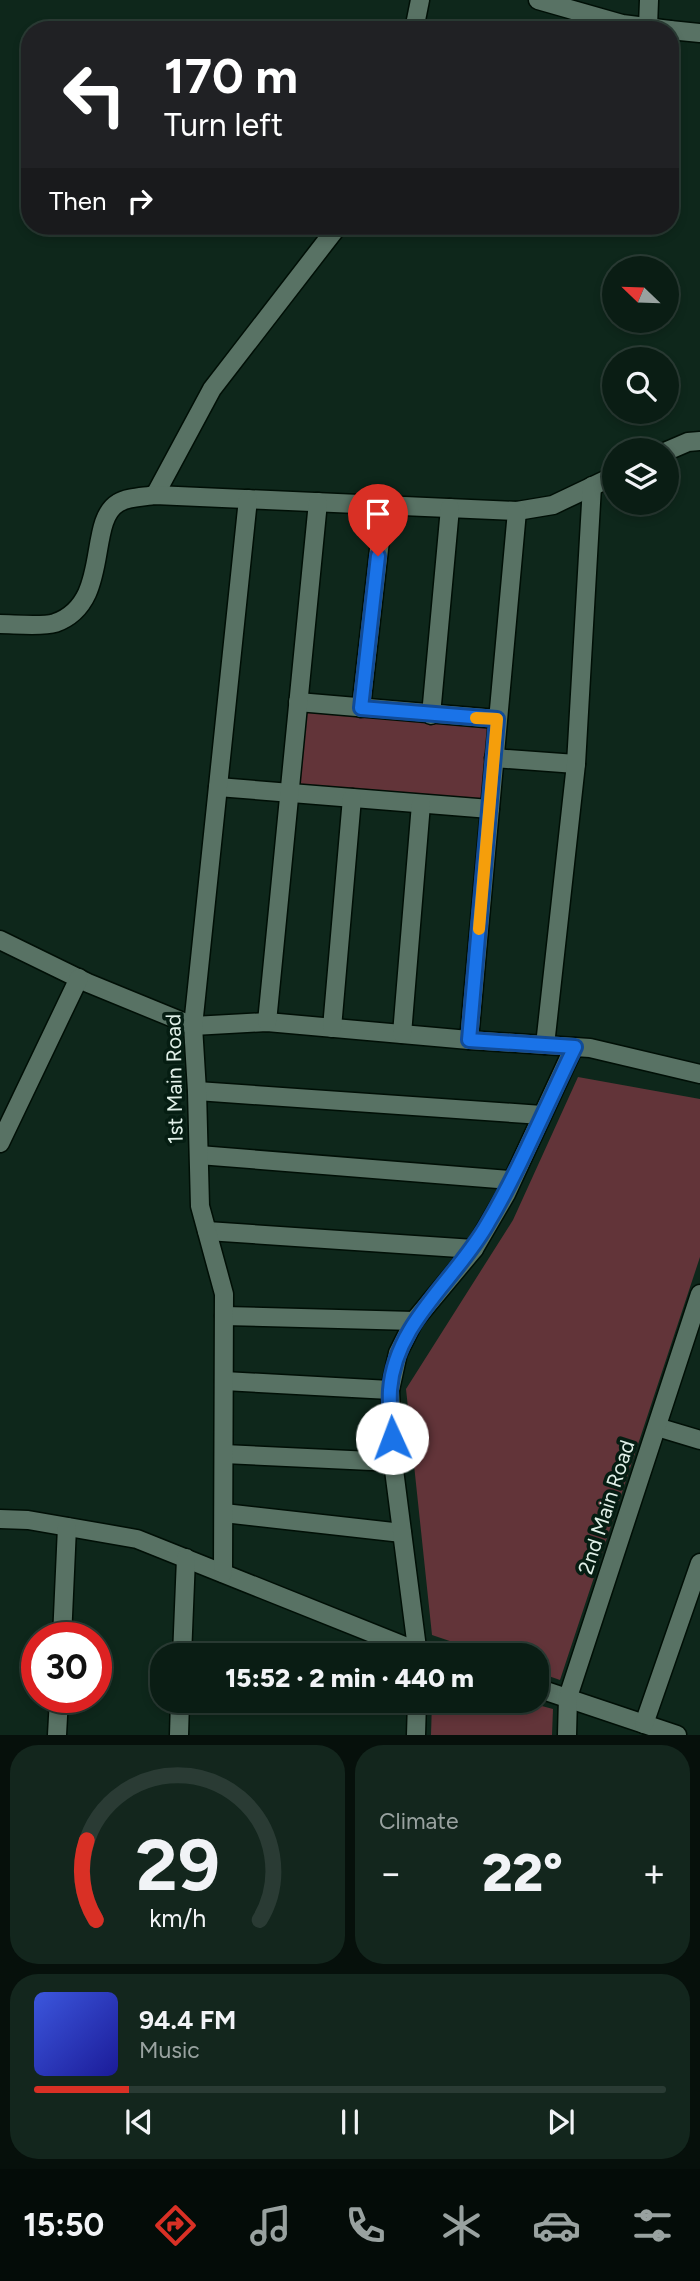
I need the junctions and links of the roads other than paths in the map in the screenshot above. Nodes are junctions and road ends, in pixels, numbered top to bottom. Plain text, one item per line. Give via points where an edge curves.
1 (420, 0) edge
2 (538, 0) edge
3 (649, 0) edge
4 (575, 5) edge
5 (416, 21) edge
6 (615, 21) edge
7 (648, 21) edge
8 (679, 31) edge
9 (700, 33) edge
10 (331, 235) edge
11 (700, 441) edge
12 (679, 446) edge
13 (602, 481) edge
14 (592, 486) junction
15 (155, 495) junction
16 (248, 499) junction
17 (318, 502) junction
18 (384, 505) junction
19 (450, 508) junction
20 (517, 511) junction
21 (0, 624) edge
22 (298, 702) junction
23 (361, 708) junction
24 (431, 715) junction
25 (497, 719) junction
26 (494, 758) junction
27 (576, 764) junction
28 (218, 787) junction
29 (289, 793) junction
30 (352, 798) junction
31 (421, 804) junction
32 (490, 809) junction
33 (0, 940) edge
34 (79, 978) junction
35 (267, 1022) junction
36 (193, 1026) junction
37 (332, 1028) junction
38 (402, 1034) junction
39 (469, 1040) junction
40 (545, 1045) junction
41 (575, 1047) junction
42 (700, 1074) edge
43 (197, 1091) junction
44 (542, 1115) junction
45 (0, 1143) edge
46 (199, 1155) junction
47 (512, 1180) junction
48 (207, 1231) junction
49 (474, 1249) junction
50 (700, 1294) edge
51 (224, 1316) junction
52 (414, 1321) junction
53 (224, 1381) junction
54 (390, 1390) junction
55 (657, 1427) junction
56 (700, 1440) edge
57 (224, 1454) junction
58 (393, 1462) junction
59 (223, 1513) junction
60 (0, 1519) edge
61 (67, 1527) junction
62 (402, 1533) junction
63 (186, 1558) junction
64 (700, 1563) edge
65 (223, 1573) junction
66 (63, 1622) edge
67 (183, 1643) edge
68 (392, 1643) edge
69 (419, 1643) edge
70 (549, 1691) edge
71 (568, 1697) junction
72 (58, 1713) edge
73 (180, 1713) edge
74 (417, 1713) edge
75 (644, 1724) junction
76 (57, 1735) edge
77 (179, 1735) edge
78 (416, 1735) edge
79 (567, 1735) edge
80 (677, 1735) edge

1 - 5 street
2 - 4 street
3 - 7 street
4 - 6 street
8 - 9 street
10 - 15 street via 212,389
11 - 12 street
13 - 14 street
14 - 20 street via 553,505
14 - 27 street
15 - 16 street
15 - 21 street via 120,501 112,507 90,589 66,616 54,624
16 - 17 street
16 - 28 street, 1st Main Road
17 - 18 street
17 - 22 street
18 - 19 street
18 - 23 street
19 - 20 street
19 - 24 street
20 - 25 street
22 - 23 street
22 - 29 street
23 - 24 street
24 - 25 street
25 - 26 street
26 - 27 street
26 - 32 street
27 - 40 street
28 - 29 street
28 - 36 street, 1st Main Road
29 - 30 street
29 - 35 street
30 - 31 street
30 - 37 street
31 - 32 street
31 - 38 street
32 - 39 street
33 - 34 street
34 - 36 street
34 - 45 street
35 - 36 street
35 - 37 street
36 - 43 street, 1st Main Road
37 - 38 street
38 - 39 street
39 - 40 street
40 - 41 street
41 - 42 street
41 - 44 street
43 - 44 street
43 - 46 street, 1st Main Road
44 - 47 street
46 - 47 street
46 - 48 street, 1st Main Road via 200,1206
47 - 49 street
48 - 49 street
48 - 51 street, 1st Main Road via 224,1294
49 - 52 street
50 - 55 street, 2nd Main Road
51 - 52 street
51 - 53 street, 1st Main Road
52 - 54 street via 398,1353
53 - 54 street
53 - 57 street, 1st Main Road
54 - 58 street
55 - 56 street
55 - 71 street, 2nd Main Road
57 - 58 street
57 - 59 street, 1st Main Road
58 - 62 street
59 - 62 street
59 - 65 street, 1st Main Road
60 - 61 street
61 - 63 street via 137,1539
61 - 66 street
62 - 69 street
63 - 65 street
63 - 67 street
64 - 75 street
65 - 68 street
70 - 71 street
71 - 75 street
71 - 79 street, 2nd Main Road
72 - 76 street
73 - 77 street
74 - 78 street
75 - 80 street

